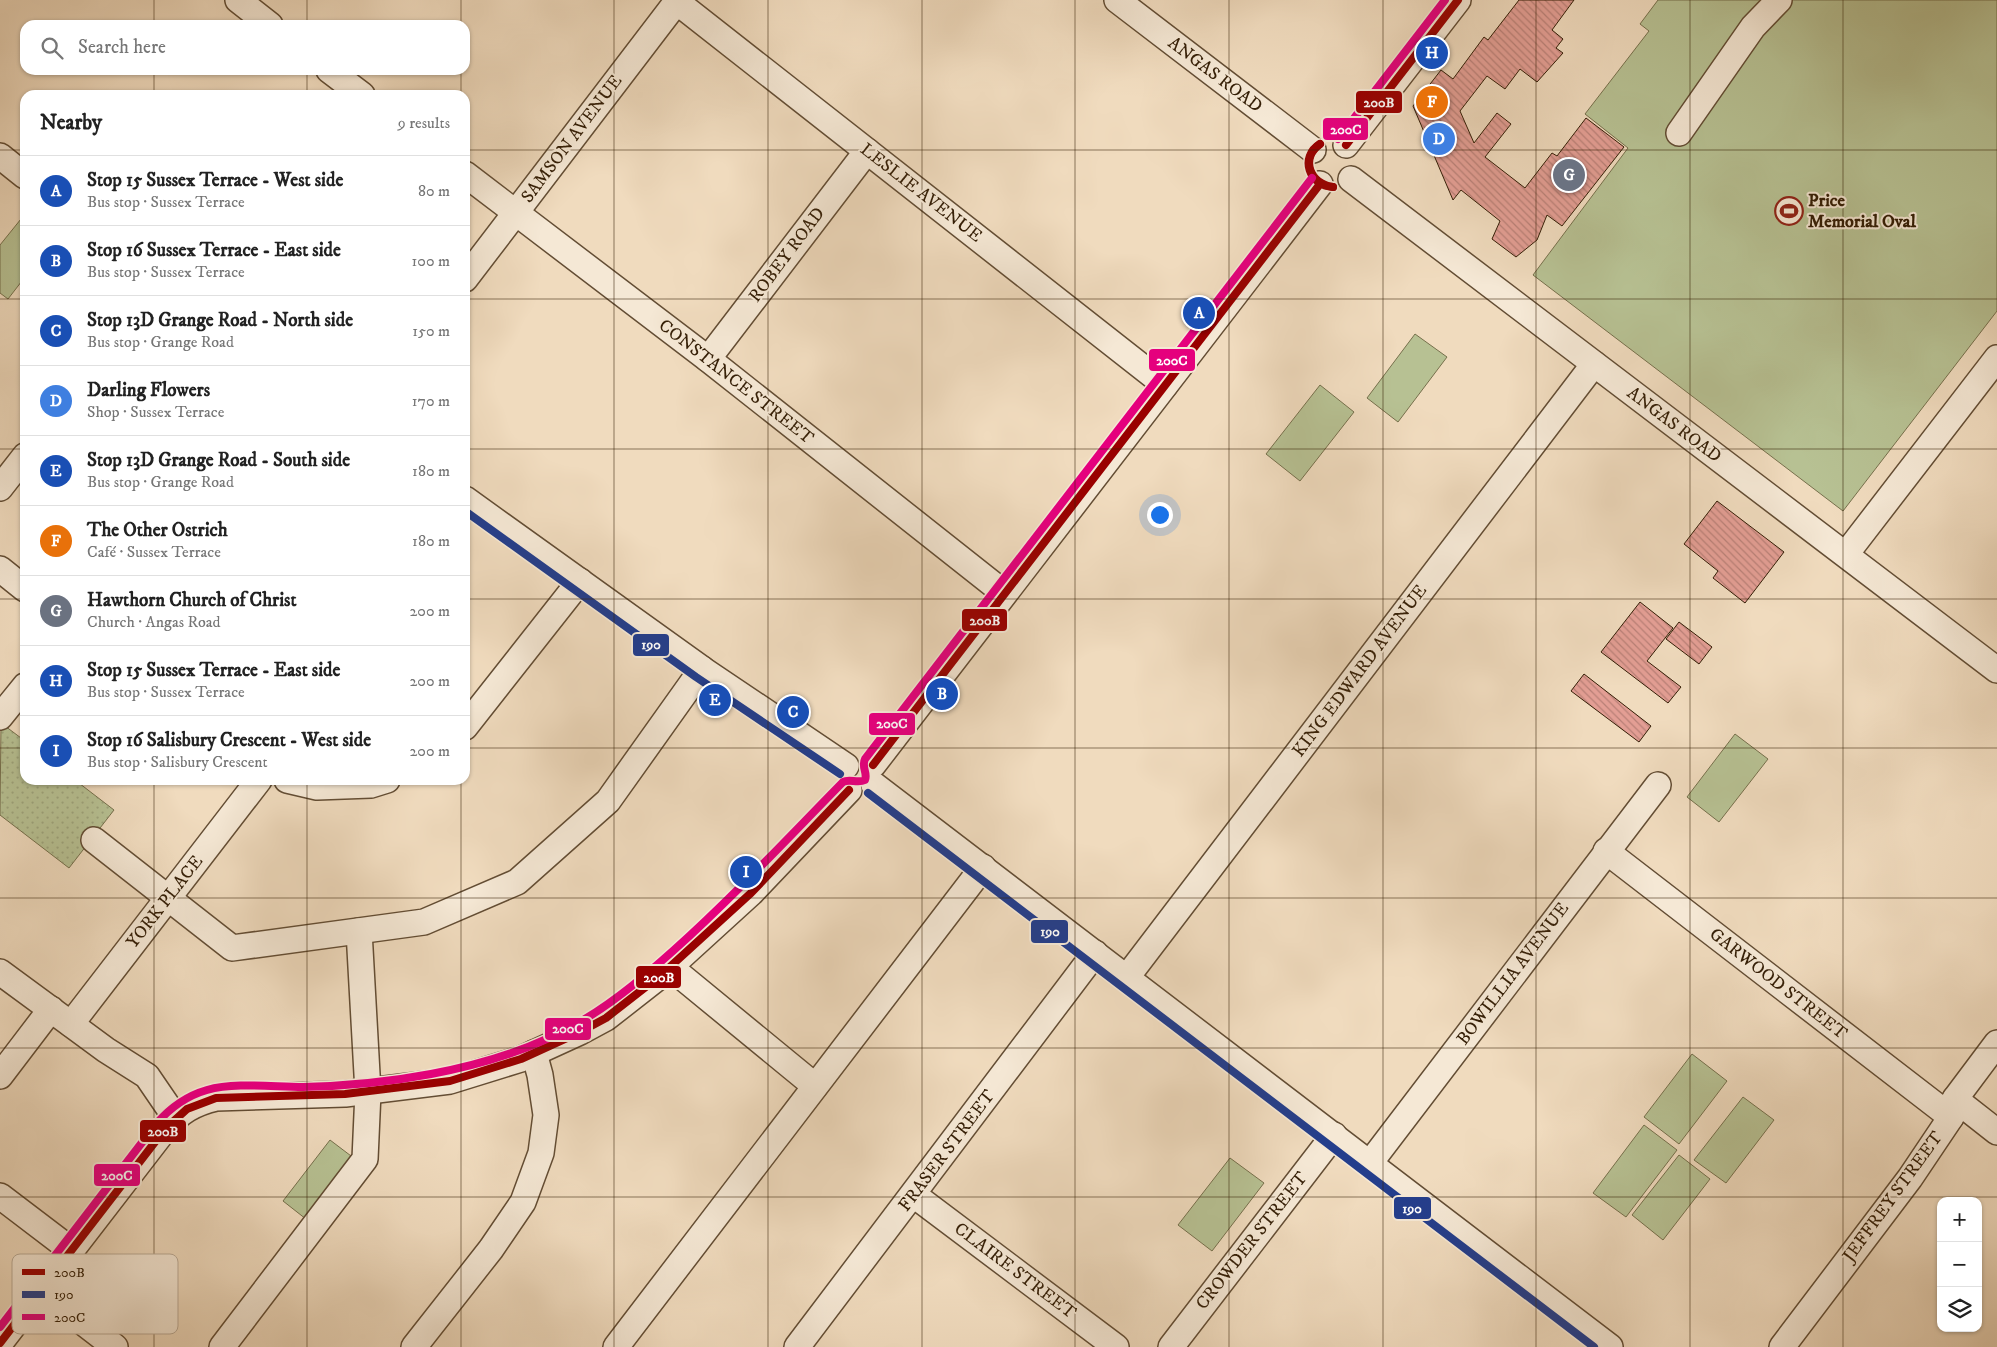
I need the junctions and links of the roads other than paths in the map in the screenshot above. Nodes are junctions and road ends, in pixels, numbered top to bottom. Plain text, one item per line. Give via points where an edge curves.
1 (238, 0) edge
2 (1117, 0) edge
3 (1458, 0) edge
4 (1779, 0) edge
5 (677, 1) edge
6 (264, 20) edge
7 (336, 75) edge
8 (355, 90) edge
9 (1679, 133) dead end
10 (1346, 145) junction
11 (1313, 150) junction
12 (867, 151) junction
13 (0, 156) edge
14 (20, 172) edge
15 (470, 178) edge
16 (1350, 179) junction
17 (1320, 184) junction
18 (516, 212) junction
19 (470, 272) edge
20 (1997, 358) edge
21 (708, 359) junction
22 (1594, 364) junction
23 (1165, 385) junction
24 (20, 462) edge
25 (0, 488) edge
26 (470, 503) edge
27 (1846, 554) junction
28 (0, 569) edge
29 (580, 581) junction
30 (20, 585) edge
31 (1004, 593) junction
32 (702, 668) junction
33 (1997, 670) edge
34 (20, 692) edge
35 (0, 717) edge
36 (470, 721) edge
37 (874, 775) junction
38 (848, 778) junction
39 (255, 785) edge
40 (308, 785) edge
41 (370, 785) edge
42 (1658, 785) dead end
43 (94, 840) dead end
44 (1606, 851) junction
45 (983, 867) junction
46 (169, 898) junction
47 (359, 931) junction
48 (1095, 953) junction
49 (670, 967) junction
50 (0, 972) edge
51 (1127, 978) junction
52 (51, 1010) junction
53 (71, 1024) junction
54 (1997, 1043) edge
55 (534, 1053) junction
56 (0, 1076) edge
57 (815, 1086) junction
58 (368, 1092) junction
59 (1953, 1108) junction
60 (170, 1123) junction
61 (1997, 1132) edge
62 (1334, 1135) junction
63 (1370, 1163) junction
64 (914, 1195) junction
65 (0, 1196) edge
66 (71, 1250) junction
67 (68, 1254) edge
68 (12, 1327) edge
69 (99, 1334) edge
70 (0, 1343) edge
71 (116, 1347) edge
72 (222, 1347) edge
73 (414, 1347) edge
74 (616, 1347) edge
75 (797, 1347) edge
76 (1116, 1347) edge
77 (1171, 1347) edge
78 (1610, 1347) edge
79 (1782, 1347) edge

1 - 6 street
2 - 11 street, ANGAS ROAD
3 - 10 street
4 - 9 street via 1753,27
5 - 12 street, LESLIE AVENUE
5 - 18 street, SAMSON AVENUE
7 - 8 street
10 - 11 street via 1324,141
10 - 16 street via 1356,164
11 - 17 street via 1309,171
12 - 21 street, ROBEY ROAD
12 - 23 street, LESLIE AVENUE
13 - 14 street
15 - 18 street, CONSTANCE STREET
16 - 17 street via 1335,188
16 - 22 street, ANGAS ROAD
17 - 23 street
18 - 19 street, SAMSON AVENUE
18 - 21 street, CONSTANCE STREET
20 - 27 street
21 - 31 street, CONSTANCE STREET
22 - 27 street, ANGAS ROAD
22 - 51 street, KING EDWARD AVENUE
23 - 31 street
24 - 25 street
26 - 29 street
27 - 33 street, ANGAS ROAD
28 - 30 street
29 - 32 street
29 - 36 street
31 - 37 street
32 - 38 street
32 - 47 street via 608,801 517,882 424,922
34 - 35 street
37 - 38 street via 869,762 859,759 850,762
37 - 45 street
38 - 49 street via 751,893
39 - 46 street, YORK PLACE
40 - 41 street
42 - 44 street, BOWILLIA AVENUE
43 - 46 street
44 - 59 street, GARWOOD STREET
44 - 63 street, BOWILLIA AVENUE
45 - 48 street
45 - 57 street
46 - 47 street via 232,948
46 - 53 street, YORK PLACE
47 - 58 street
48 - 51 street
48 - 64 street, FRASER STREET
49 - 55 street via 606,1018
49 - 57 street
50 - 52 street
51 - 62 street
52 - 53 street
52 - 56 street
53 - 60 street via 146,1076
54 - 59 street, JEFFREY STREET
55 - 58 street via 450,1081
55 - 73 street via 546,1115 541,1153 523,1202 491,1249
57 - 74 street
58 - 60 street via 216,1098 183,1110
58 - 72 street via 365,1159
59 - 61 street, GARWOOD STREET
59 - 79 street, JEFFREY STREET via 1910,1178
60 - 66 street
62 - 63 street
62 - 77 street, CROWDER STREET
63 - 78 street
64 - 75 street, FRASER STREET
64 - 76 street, CLAIRE STREET
65 - 66 street
66 - 67 street
68 - 70 street
69 - 71 street

